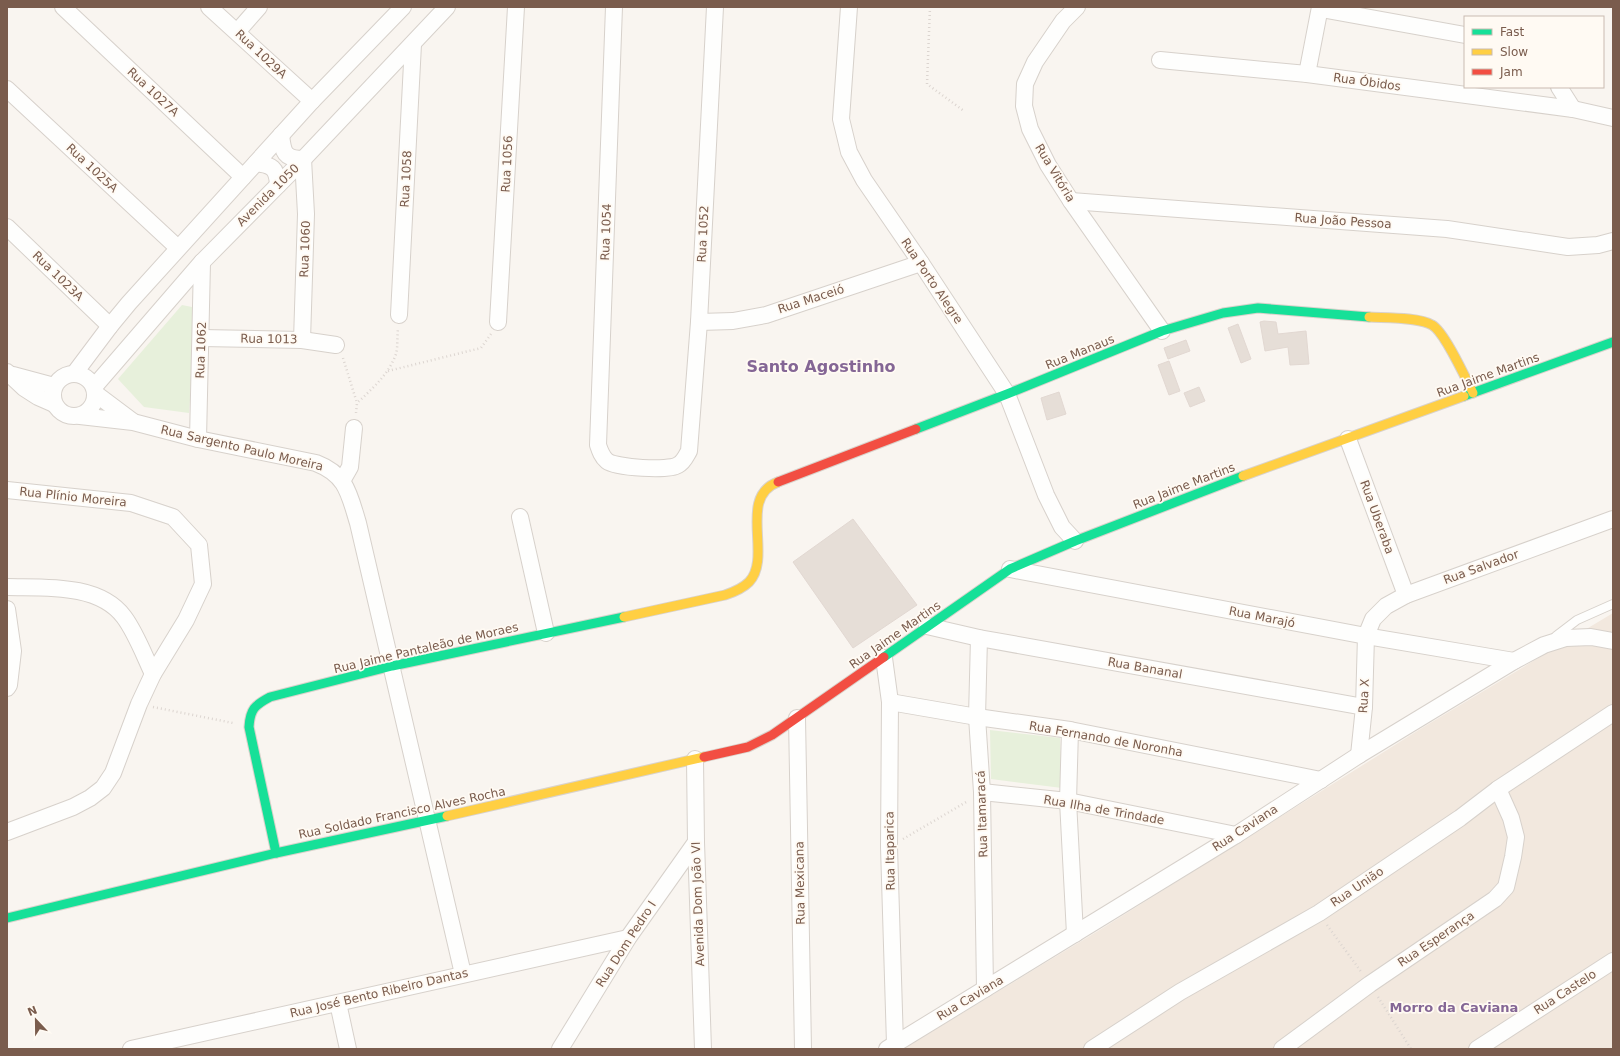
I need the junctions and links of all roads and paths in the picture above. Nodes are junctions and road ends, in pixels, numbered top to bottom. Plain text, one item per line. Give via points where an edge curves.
1 (63, 7) edge
2 (210, 7) edge
3 (259, 7) edge
4 (403, 7) edge
5 (447, 7) edge
6 (516, 7) edge
7 (614, 7) edge
8 (714, 7) edge
9 (849, 7) edge
10 (930, 7) edge
11 (1077, 7) edge
12 (1320, 8) edge
13 (237, 32) junction
14 (1464, 35) edge
15 (413, 44) junction
16 (1160, 60) dead end
17 (1307, 74) junction
18 (7, 88) edge
19 (1560, 88) edge
20 (312, 101) junction
21 (1574, 109) junction
22 (964, 111) dead end
23 (1613, 118) edge
24 (281, 135) junction
25 (303, 159) junction
26 (256, 163) junction
27 (243, 177) junction
28 (278, 185) junction
29 (1071, 201) junction
30 (7, 227) edge
31 (1613, 242) edge
32 (178, 248) junction
33 (202, 262) junction
34 (921, 263) junction
35 (399, 315) joint
36 (498, 322) joint
37 (699, 322) junction
38 (110, 326) junction
39 (1162, 331) junction
40 (201, 338) junction
41 (302, 340) junction
42 (1613, 342) edge
43 (336, 345) joint
44 (388, 371) junction
45 (8, 373) edge
46 (74, 374) junction
47 (54, 386) junction
48 (95, 390) junction
49 (1473, 393) junction
50 (1007, 394) junction
51 (357, 403) junction
52 (54, 404) junction
53 (80, 416) junction
54 (133, 422) junction
55 (354, 428) joint
56 (198, 439) junction
57 (1348, 439) junction
58 (685, 459) joint
59 (342, 481) junction
60 (7, 490) edge
61 (520, 517) dead end
62 (1613, 519) edge
63 (1075, 541) junction
64 (1010, 569) junction
65 (750, 581) joint
66 (7, 587) edge
67 (1406, 595) junction
68 (1613, 604) edge
69 (7, 609) edge
70 (927, 626) junction
71 (546, 633) junction
72 (1366, 636) junction
73 (979, 638) junction
74 (1613, 641) edge
75 (1544, 645) junction
76 (884, 658) junction
77 (1514, 661) junction
78 (392, 666) junction
79 (153, 674) junction
80 (7, 688) edge
81 (890, 702) junction
82 (138, 704) junction
83 (1364, 707) junction
84 (1613, 713) edge
85 (977, 717) junction
86 (797, 718) junction
87 (249, 727) junction
88 (1070, 730) junction
89 (1359, 755) junction
90 (695, 759) junction
91 (1321, 780) junction
92 (1498, 789) junction
93 (982, 792) junction
94 (1068, 801) junction
95 (427, 820) junction
96 (7, 832) edge
97 (1236, 834) junction
98 (696, 842) junction
99 (889, 847) junction
100 (276, 853) junction
101 (7, 918) edge
102 (1075, 934) junction
103 (628, 938) junction
104 (1613, 961) edge
105 (463, 974) junction
106 (985, 989) junction
107 (338, 1003) junction
108 (891, 1047) edge
109 (131, 1049) edge
110 (348, 1049) edge
111 (560, 1049) edge
112 (703, 1049) edge
113 (802, 1049) edge
114 (1092, 1049) edge
115 (1282, 1049) edge
116 (1476, 1049) edge

1 - 27 street, Rua 1027A
2 - 13 street, Rua 1029A
3 - 13 street
4 - 20 street
5 - 15 street, Avenida 1050
6 - 36 street, Rua 1056
7 - 58 street, Rua 1054 via 598,445 602,456 608,462 618,465 668,468 678,466
8 - 37 street, Rua 1052
9 - 34 street, Rua Porto Alegre via 841,118 849,152 864,180
10 - 22 path via 927,84
11 - 29 street, Rua Vitória via 1062,21 1035,62 1025,84 1024,106 1030,129 1048,165
12 - 14 street
12 - 17 street
13 - 20 street, Rua 1029A
15 - 25 street, Avenida 1050
15 - 35 street, Rua 1058
16 - 17 street, Rua Óbidos
17 - 21 street, Rua Óbidos
18 - 32 street, Rua 1025A
19 - 21 street
20 - 24 street
21 - 23 street, Rua Óbidos
24 - 25 street via 285,153 290,158
24 - 26 street
25 - 28 street, Avenida 1050
25 - 41 street, Rua 1060 via 306,214
26 - 27 street
26 - 28 street via 270,166 275,171
27 - 32 street
28 - 33 street, Avenida 1050
29 - 31 street, Rua João Pessoa via 1447,229 1568,247
29 - 39 street, Rua Vitória
30 - 38 street, Rua 1023A
32 - 38 street
33 - 40 street, Rua 1062
33 - 48 street, Avenida 1050
34 - 37 street, Rua Maceió via 766,314 733,321
34 - 50 street, Rua Porto Alegre
35 - 44 path via 396,353
36 - 44 path via 481,348
37 - 58 street, Rua 1052 via 689,451
38 - 46 street
39 - 49 street, Rua Manaus via 1223,313 1258,308 1421,321 1441,334
39 - 50 street, Rua Manaus
40 - 41 street, Rua 1013
40 - 56 street, Rua 1062
41 - 43 street, Rua 1013
42 - 49 street, Rua Jaime Martins
43 - 51 path via 346,364
44 - 51 path
45 - 47 street
45 - 52 street via 24,388
46 - 47 street via 62,377
46 - 48 street via 86,377
47 - 52 street
48 - 53 street via 92,408
48 - 54 street, Rua Sargento Paulo Moreira
49 - 57 street, Rua Jaime Martins
50 - 63 street, Rua Porto Alegre via 1046,495 1062,527
50 - 65 street, Rua Manaus via 774,483 763,492 758,505 757,568
51 - 55 path
52 - 53 street via 62,413
53 - 54 street, Rua Sargento Paulo Moreira
54 - 56 street, Rua Sargento Paulo Moreira
55 - 59 street via 350,467
56 - 59 street, Rua Sargento Paulo Moreira via 316,464 328,468
57 - 63 street, Rua Jaime Martins
57 - 67 street, Rua Uberaba
59 - 78 street, Rua Sargento Paulo Moreira via 358,523
60 - 79 street, Rua Plínio Moreira via 132,503 173,518 199,545 203,584 186,620
61 - 71 street
62 - 67 street, Rua Salvador
63 - 64 street, Rua Jaime Martins
64 - 70 street, Rua Jaime Martins
64 - 72 street, Rua Marajó
65 - 71 street, Rua Jaime Pantaleão de Moraes via 740,589 725,595
66 - 79 street via 91,593 111,604 124,616
67 - 72 street, Rua Salvador via 1386,606 1373,619
68 - 75 lane via 1577,620
69 - 80 street via 13,651
70 - 73 street, Rua Bananal
70 - 76 street, Rua Jaime Martins
71 - 78 street, Rua Jaime Pantaleão de Moraes
72 - 77 street, Rua Marajó
72 - 83 street, Rua X
73 - 83 street, Rua Bananal
73 - 85 street, Rua Itamaracá
74 - 75 street, Rua Caviana via 1591,637 1566,638
75 - 77 street, Rua Caviana
76 - 81 street, Rua Itaparica
76 - 86 street, Rua Jaime Martins
77 - 89 street, Rua Caviana
78 - 87 street, Rua Jaime Pantaleão de Moraes via 270,697 257,704 250,714
78 - 95 street, Rua Sargento Paulo Moreira
79 - 82 street, Rua Plínio Moreira
81 - 85 street, Rua Fernando de Noronha
81 - 99 street, Rua Itaparica
82 - 87 path
82 - 96 street, Rua Plínio Moreira via 113,773 103,788 73,807
83 - 89 street, Rua X
84 - 92 street, Rua União
85 - 88 street, Rua Fernando de Noronha
85 - 93 street, Rua Itamaracá
86 - 90 street, Rua Soldado Francisco Alves Rocha via 748,747
86 - 113 street, Rua Mexicana
87 - 100 street, Rua Jaime Pantaleão de Moraes
88 - 91 street, Rua Fernando de Noronha
88 - 94 street
89 - 91 street, Rua Caviana
90 - 95 street, Rua Soldado Francisco Alves Rocha
90 - 98 street, Avenida Dom João VI
91 - 97 street, Rua Caviana
92 - 114 street, Rua União via 1460,818 1319,913 1180,992
92 - 115 street, Rua Esperança via 1516,837 1506,887 1495,899 1370,984
93 - 94 street, Rua Ilha de Trindade
93 - 99 path
93 - 106 street, Rua Itamaracá
94 - 97 street, Rua Ilha de Trindade
94 - 102 street
95 - 100 street, Rua Soldado Francisco Alves Rocha
95 - 105 street, Rua Sargento Paulo Moreira
97 - 102 street, Rua Caviana
98 - 103 street, Rua Dom Pedro I
98 - 112 street, Avenida Dom João VI
99 - 108 street, Rua Itaparica
100 - 101 street, Rua Soldado Francisco Alves Rocha
102 - 106 street, Rua Caviana
103 - 105 street, Rua José Bento Ribeiro Dantas
103 - 111 street, Rua Dom Pedro I
104 - 116 street, Rua Castelo
105 - 107 street, Rua José Bento Ribeiro Dantas
106 - 108 street, Rua Caviana
107 - 109 street, Rua José Bento Ribeiro Dantas
107 - 110 street

